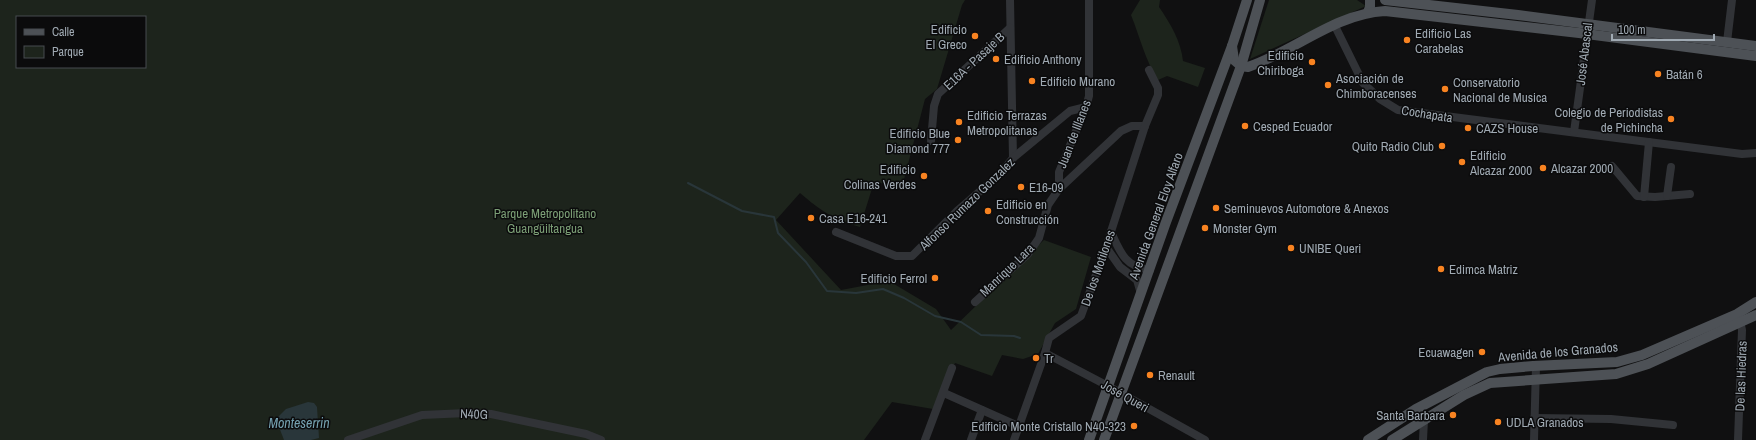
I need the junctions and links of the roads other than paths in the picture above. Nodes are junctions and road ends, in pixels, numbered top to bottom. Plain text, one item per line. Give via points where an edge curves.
1 (1010, 0) edge
2 (1089, 0) edge
3 (1247, 0) edge
4 (1260, 0) edge
5 (1370, 0) edge
6 (1386, 0) edge
7 (1592, 0) edge
8 (1732, 0) edge
9 (1446, 3) edge
10 (1385, 11) junction
11 (1368, 12) junction
12 (1334, 24) junction
13 (1010, 28) junction
14 (1588, 29) junction
15 (1727, 42) junction
16 (1232, 46) junction
17 (1756, 46) edge
18 (1756, 56) edge
19 (1241, 66) junction
20 (1149, 70) dead end
21 (1086, 107) junction
22 (1145, 126) junction
23 (1574, 132) junction
24 (931, 141) dead end
25 (1649, 142) junction
26 (1756, 153) edge
27 (1013, 158) junction
28 (1612, 166) dead end
29 (1671, 167) dead end
30 (1060, 189) junction
31 (1690, 194) dead end
32 (1667, 196) junction
33 (1644, 197) junction
34 (836, 232) dead end
35 (1111, 232) junction
36 (1106, 247) junction
37 (1150, 270) junction
38 (1141, 294) junction
39 (975, 302) dead end
40 (1756, 302) edge
41 (1756, 315) edge
42 (1739, 318) junction
43 (1045, 353) junction
44 (1536, 366) junction
45 (952, 368) dead end
46 (1536, 379) junction
47 (1108, 386) junction
48 (944, 393) junction
49 (1121, 394) junction
50 (1416, 409) junction
51 (982, 410) junction
52 (1534, 418) junction
53 (1424, 420) junction
54 (1673, 425) dead end
55 (1018, 426) junction
56 (348, 440) edge
57 (601, 440) edge
58 (925, 440) edge
59 (971, 440) edge
60 (1014, 440) edge
61 (1089, 440) edge
62 (1104, 440) edge
63 (1205, 440) edge
64 (1368, 440) edge
65 (1392, 440) edge
66 (1423, 440) edge
67 (1534, 440) edge
68 (1738, 440) edge

1 - 13 street
2 - 21 street, Juan de Illanes via 1089,96
3 - 16 main road, Avenida General Eloy Alfaro
4 - 19 main road
5 - 11 main road
6 - 9 main road
6 - 10 main road
7 - 14 street, José Abascal
8 - 15 street
9 - 14 main road
10 - 11 main road
10 - 14 main road
11 - 12 main road
12 - 19 main road via 1255,64
12 - 23 street, Cochapata via 1363,83 1380,99 1398,110
13 - 24 street, E16A - Pasaje B via 938,94 934,106
13 - 27 street
14 - 15 main road
14 - 18 main road
14 - 23 street, José Abascal
15 - 17 main road
16 - 19 main road via 1234,60
16 - 37 main road, Avenida General Eloy Alfaro
19 - 49 main road
20 - 22 street, De los Motilones via 1158,88 1158,95
21 - 27 street, Alfonso Rumazo Gonzalez via 1070,111
21 - 30 street, Juan de Illanes via 1059,172
22 - 30 street via 1132,126 1121,131
22 - 35 street, De los Motilones
23 - 25 street, Cochapata
25 - 26 street, Cochapata via 1742,154
25 - 33 street
27 - 34 street, Alfonso Rumazo Gonzalez via 1000,174 912,256 896,256
28 - 33 street via 1637,196
29 - 32 street
30 - 39 street, Manrique Lara via 1048,204 1039,238 1028,254
31 - 32 street
32 - 33 street
35 - 36 street, De los Motilones
35 - 37 street via 1127,262 1140,269
36 - 38 street via 1120,267 1137,280
36 - 43 street, De los Motilones via 1081,316 1049,338
37 - 38 main road, Avenida General Eloy Alfaro
38 - 47 main road, Avenida General Eloy Alfaro
40 - 42 main road, Avenida de los Granados
41 - 42 main road, Avenida de los Granados
42 - 44 main road, Avenida de los Granados via 1617,362
42 - 46 main road, Avenida de los Granados via 1648,364 1616,374
42 - 68 street, De las Hiedras via 1742,330
43 - 47 street, José Queri
43 - 55 street, De los Motilones
44 - 46 street
44 - 50 main road, Avenida de los Granados via 1487,372
45 - 48 street
46 - 52 street
46 - 53 main road, Avenida de los Granados via 1490,383 1464,395
47 - 49 street, José Queri
47 - 61 main road, Avenida General Eloy Alfaro
48 - 51 street
48 - 58 street
49 - 62 main road
49 - 63 street, José Queri
50 - 53 street
50 - 64 main road, Avenida de los Granados
51 - 55 street
51 - 59 street
52 - 54 street via 1611,419
52 - 67 street
53 - 65 main road, Avenida de los Granados
53 - 66 street
55 - 60 street, De los Motilones
56 - 57 street, N40G via 422,415 467,413 490,414 586,434

